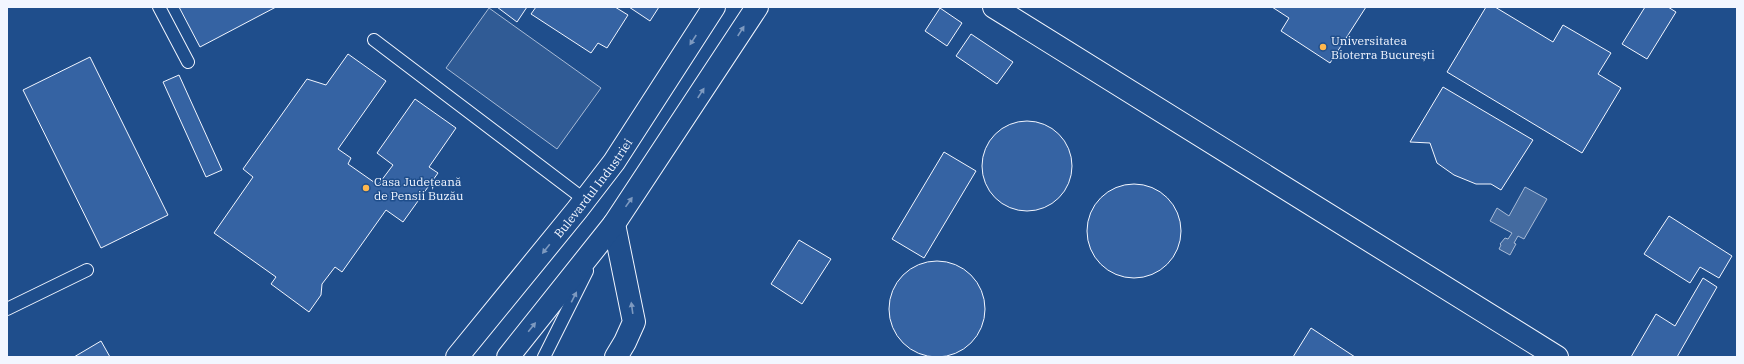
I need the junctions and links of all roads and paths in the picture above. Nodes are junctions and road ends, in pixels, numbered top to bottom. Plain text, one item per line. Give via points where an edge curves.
1 (159, 7) edge
2 (714, 7) edge
3 (757, 7) edge
4 (994, 7) edge
5 (374, 40) dead end
6 (188, 62) dead end
7 (585, 200) junction
8 (609, 230) junction
9 (88, 270) dead end
10 (7, 309) edge
11 (457, 357) edge
12 (508, 357) edge
13 (544, 357) edge
14 (616, 357) edge
15 (1557, 357) edge

1 - 6 lane
2 -> 7 main road, Bulevardul Industriei via 614,162
8 -> 3 main road
4 - 15 main road
5 - 7 lane
7 -> 11 main road, Bulevardul Industriei
12 -> 8 main road
13 -> 8 lane
14 -> 8 main road via 634,322
9 - 10 lane

